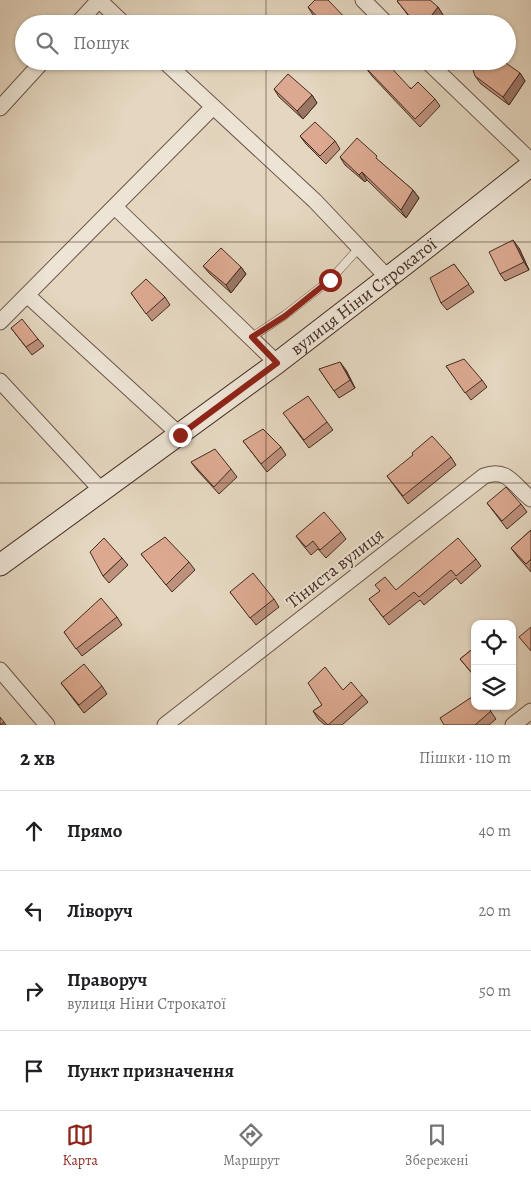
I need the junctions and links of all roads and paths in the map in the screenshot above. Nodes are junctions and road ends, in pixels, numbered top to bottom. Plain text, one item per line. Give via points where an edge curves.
1 (363, 0) edge
2 (105, 2) edge
3 (88, 15) edge
4 (116, 15) edge
5 (378, 15) edge
6 (35, 70) edge
7 (174, 70) edge
8 (435, 70) edge
9 (213, 107) junction
10 (0, 108) edge
11 (531, 161) edge
12 (531, 165) edge
13 (115, 207) junction
14 (359, 248) junction
15 (388, 278) junction
16 (27, 295) junction
17 (0, 322) edge
18 (252, 337) junction
19 (277, 363) junction
20 (0, 381) edge
21 (180, 435) junction
22 (102, 492) junction
23 (531, 499) edge
24 (0, 566) edge
25 (0, 670) edge
26 (531, 711) edge
27 (48, 725) edge
28 (165, 725) edge
29 (513, 725) edge

1 - 5 street
2 - 3 street
2 - 4 street
6 - 10 street
7 - 9 street
8 - 11 street
9 - 13 street
9 - 14 street via 315,201
12 - 15 street, вулиця Ніни Строкатої
13 - 16 street
13 - 18 street
14 - 15 street
14 - 18 lane via 330,280
15 - 19 street, вулиця Ніни Строкатої
16 - 17 street
16 - 21 street
18 - 19 street
19 - 21 street, вулиця Ніни Строкатої
20 - 22 street
21 - 22 street, вулиця Ніни Строкатої
22 - 24 street, вулиця Ніни Строкатої
23 - 28 street, Тіниста вулиця via 502,474 484,476
25 - 27 street
26 - 29 street

